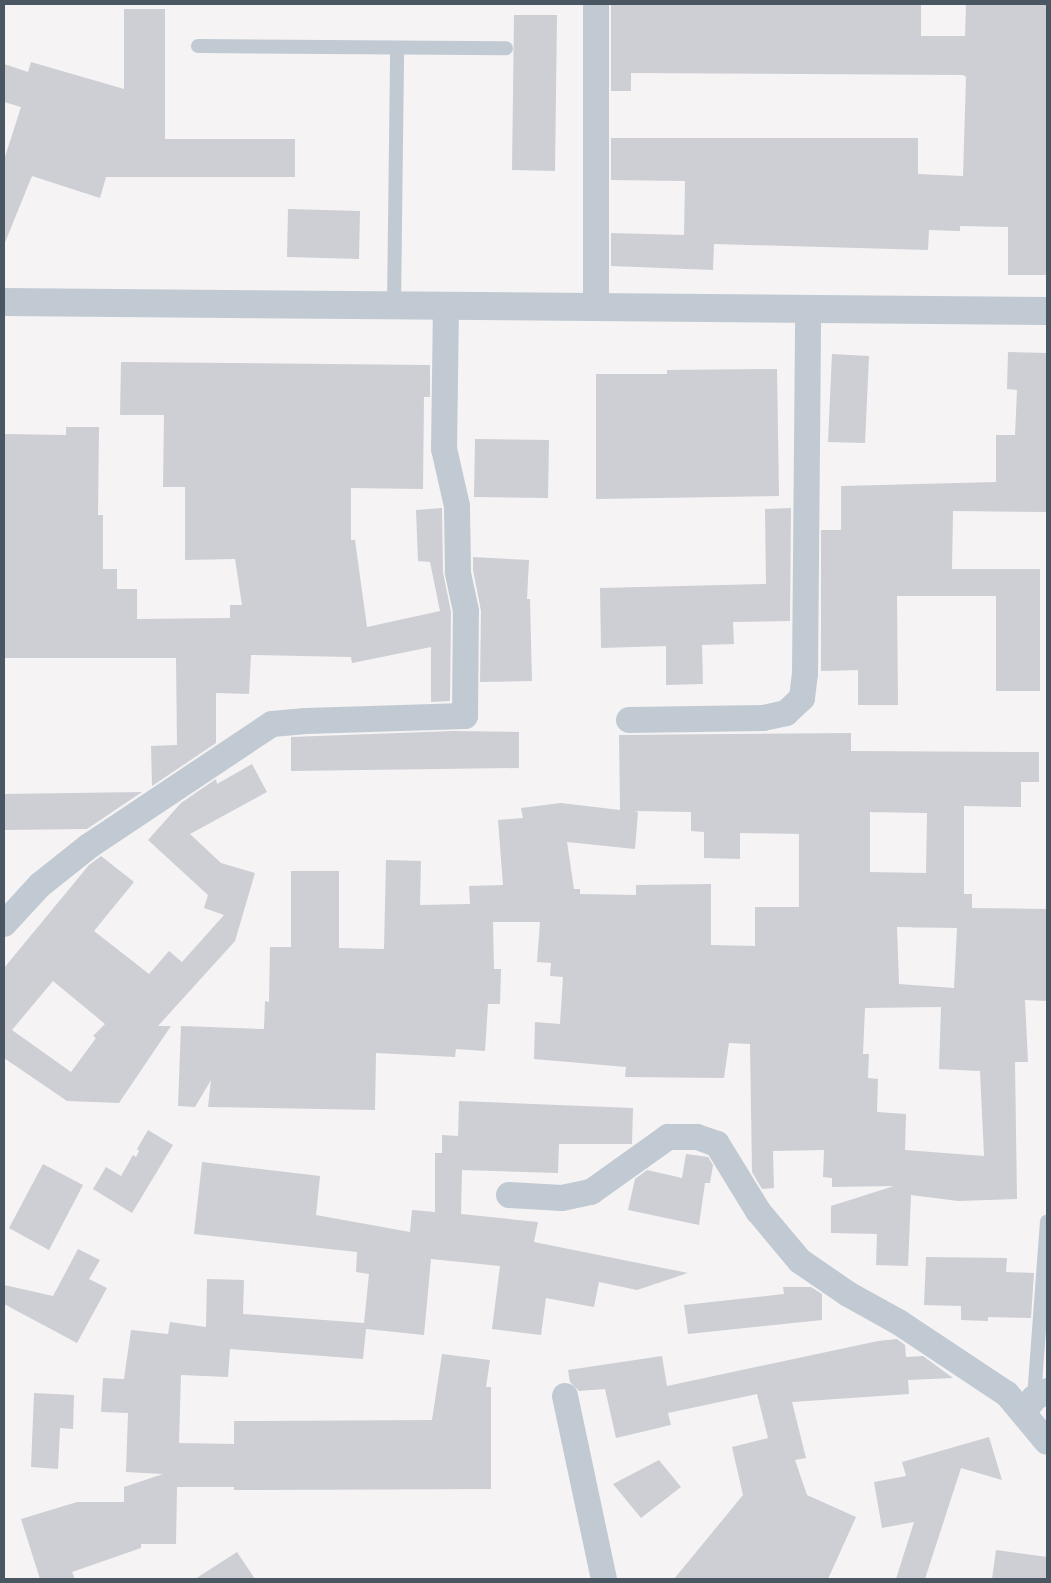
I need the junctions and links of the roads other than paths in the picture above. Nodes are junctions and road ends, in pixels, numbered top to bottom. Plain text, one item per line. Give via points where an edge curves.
1 (596, 4) edge
2 (198, 46) dead end
3 (397, 48) junction
4 (506, 48) dead end
5 (4, 302) edge
6 (394, 306) junction
7 (446, 306) junction
8 (596, 307) junction
9 (808, 309) junction
10 (1047, 311) edge
11 (629, 720) dead end
12 (4, 924) edge
13 (509, 1195) dead end
14 (1047, 1222) edge
15 (565, 1396) dead end
16 (1035, 1400) edge
17 (1047, 1442) edge
18 (604, 1579) edge

1 - 8 street
2 - 3 lane
3 - 4 lane
3 - 6 lane
5 - 6 street
6 - 7 street
7 - 8 street
7 - 12 street via 444,449 457,506 458,572 466,611 465,716 272,724 89,846 40,885
8 - 9 street
9 - 10 street
9 - 11 street via 805,674 802,698 786,713 763,718
13 - 16 street via 562,1198 590,1192 668,1137 697,1137 717,1144 758,1211 800,1261 1008,1394
14 - 16 lane
15 - 18 street
16 - 17 street

